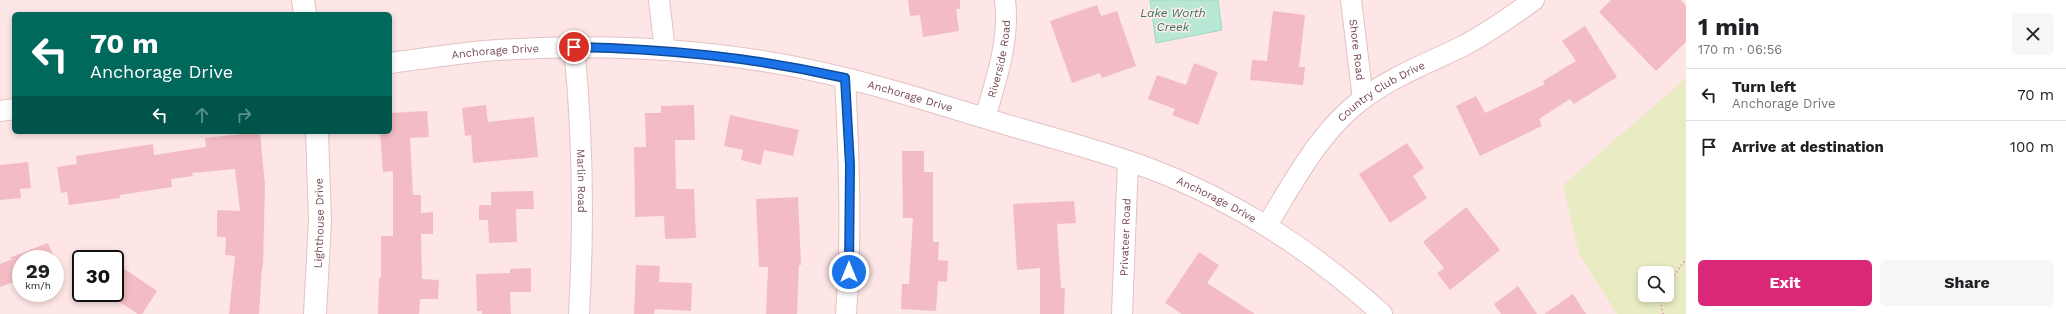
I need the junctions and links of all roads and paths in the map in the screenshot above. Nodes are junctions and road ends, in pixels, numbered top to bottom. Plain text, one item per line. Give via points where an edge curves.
1 (303, 0) edge
2 (659, 0) edge
3 (1005, 0) edge
4 (1351, 0) edge
5 (1534, 0) edge
6 (305, 12) edge
7 (574, 47) junction
8 (665, 50) junction
9 (392, 63) edge
10 (845, 78) junction
11 (1363, 99) junction
12 (12, 109) edge
13 (0, 111) edge
14 (985, 118) junction
15 (317, 134) edge
16 (1128, 161) junction
17 (1267, 225) junction
18 (1686, 259) edge
19 (1674, 275) edge
20 (1662, 302) edge
21 (315, 314) edge
22 (579, 314) edge
23 (846, 314) edge
24 (1122, 314) edge
25 (1382, 314) edge
26 (1662, 314) edge

1 - 6 street
2 - 8 street
3 - 14 street, Riverside Road via 1005,46
4 - 11 street, Shore Road
5 - 11 street, Country Club Drive via 1467,44 1390,80
7 - 8 street, Anchorage Drive
7 - 9 street, Anchorage Drive via 484,51
7 - 22 street, Marlin Road via 582,160 583,238
8 - 10 street, Anchorage Drive via 736,57
10 - 14 street, Anchorage Drive
10 - 23 street via 850,165
11 - 17 street, Country Club Drive via 1322,139
12 - 13 street
14 - 16 street, Anchorage Drive
15 - 21 street, Lighthouse Drive via 320,221
16 - 17 street, Anchorage Drive via 1201,190
16 - 24 street, Privateer Road
17 - 25 street, Anchorage Drive via 1313,256
18 - 19 path
20 - 26 path

